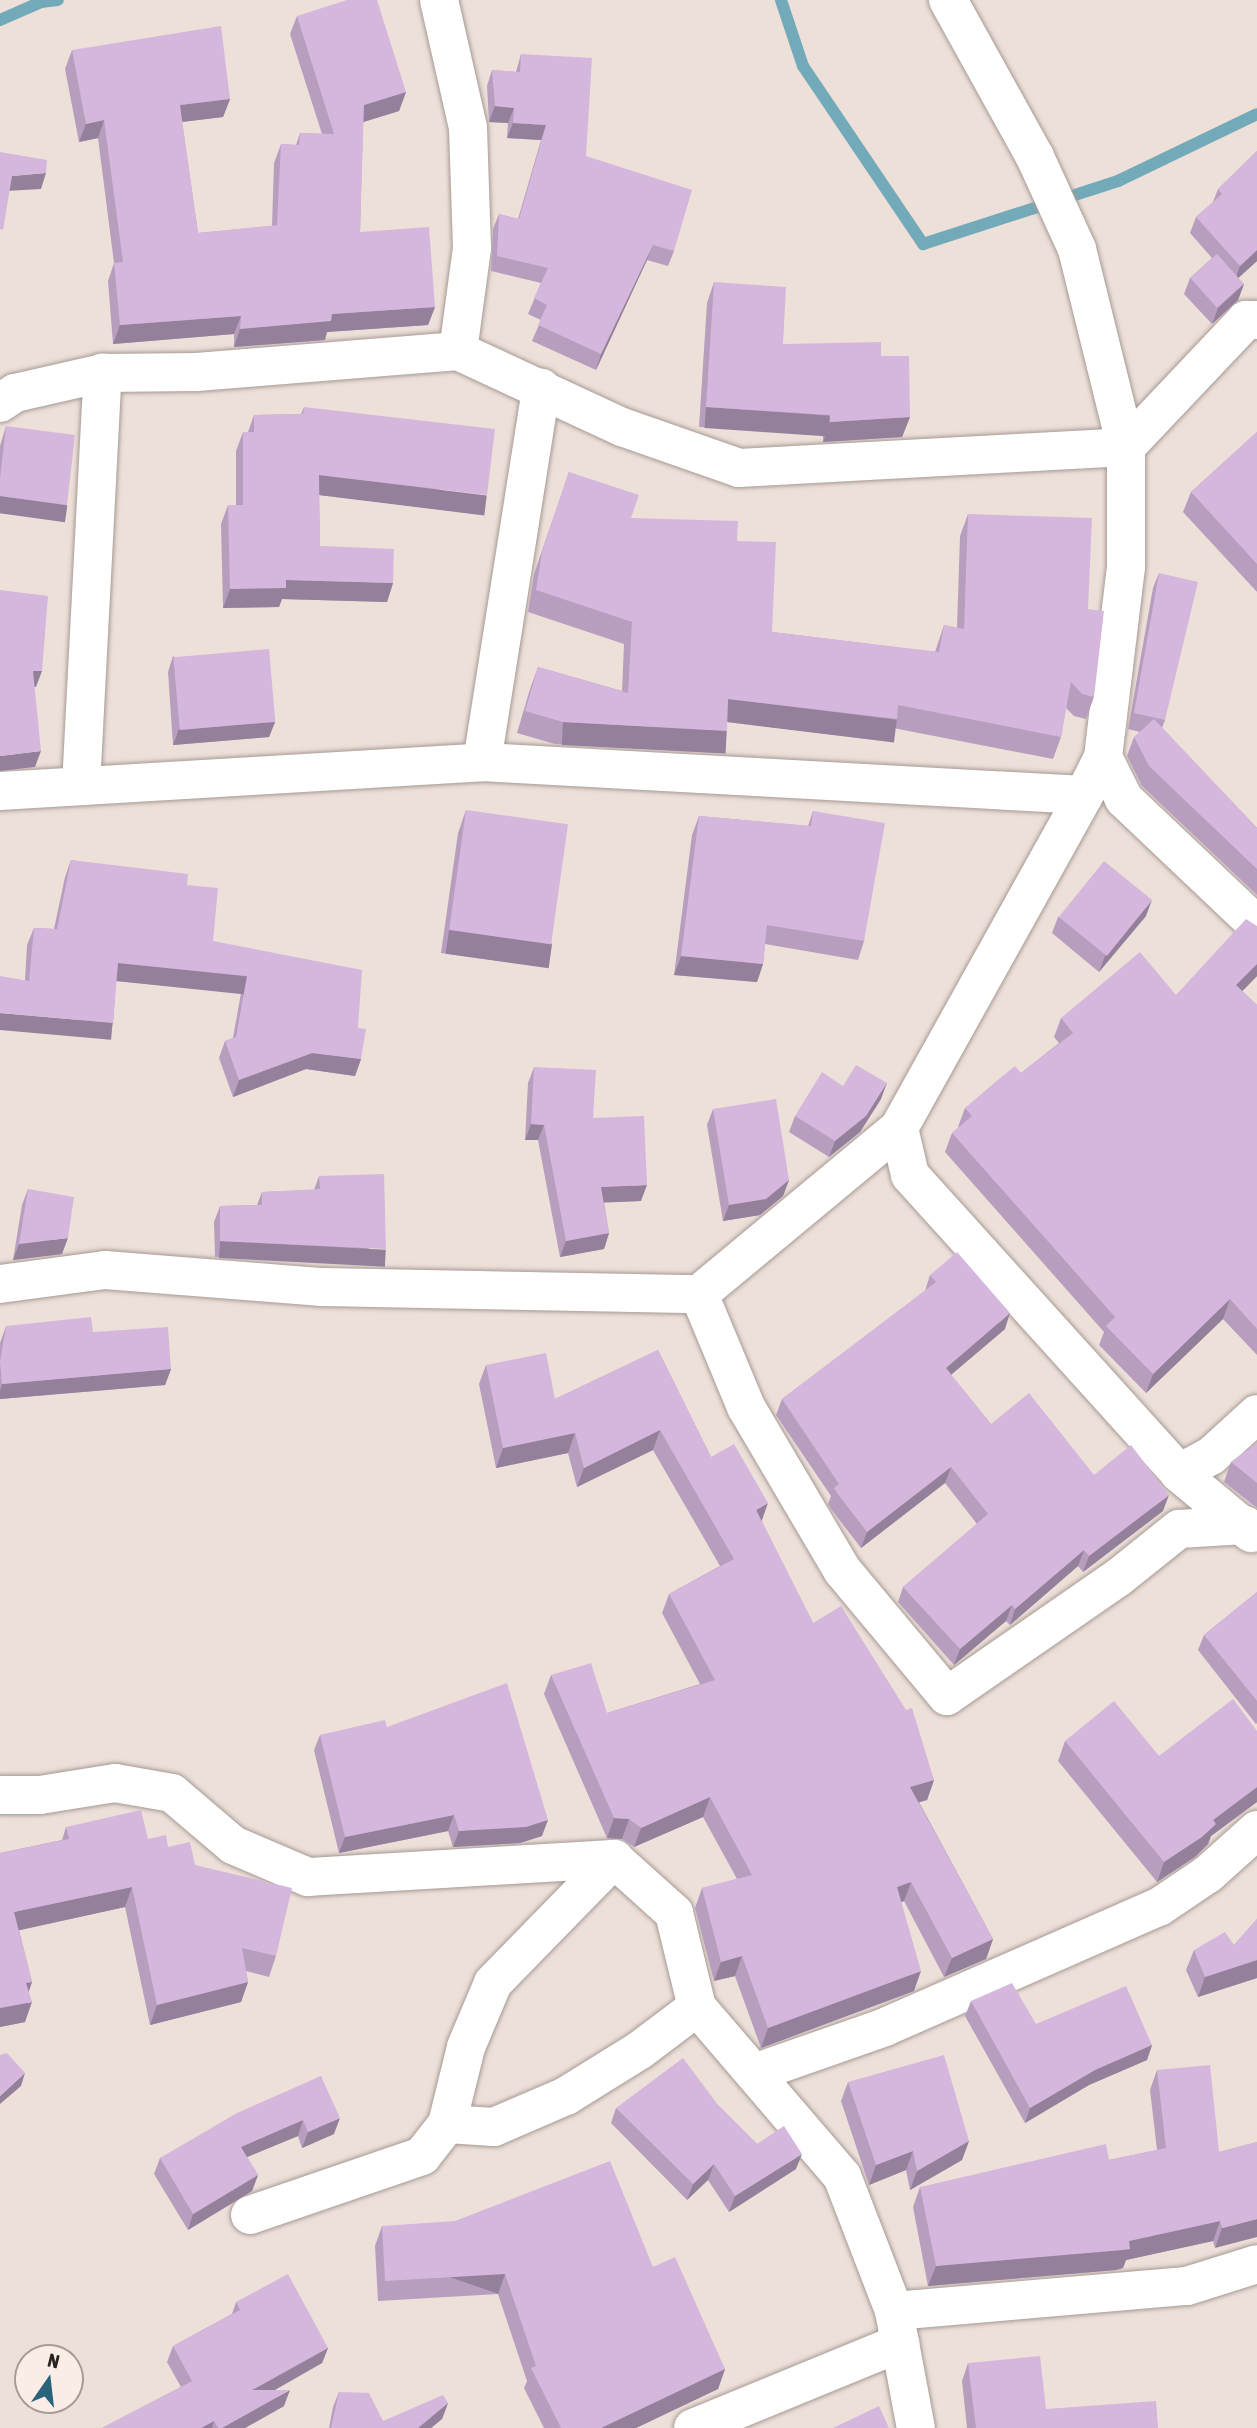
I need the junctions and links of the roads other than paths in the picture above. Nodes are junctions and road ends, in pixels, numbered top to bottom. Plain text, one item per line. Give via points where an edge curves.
1 (439, 0) edge
2 (948, 0) edge
3 (1257, 320) edge
4 (457, 351) junction
5 (103, 373) junction
6 (541, 388) junction
7 (0, 402) edge
8 (1126, 447) junction
9 (1103, 757) junction
10 (482, 762) junction
11 (81, 786) junction
12 (0, 791) edge
13 (1084, 794) junction
14 (1257, 925) edge
15 (900, 1128) junction
16 (0, 1284) edge
17 (699, 1294) junction
18 (1257, 1414) edge
19 (1179, 1473) junction
20 (1251, 1532) edge
21 (0, 1795) edge
22 (1257, 1830) edge
23 (614, 1859) junction
24 (697, 2007) junction
25 (754, 2073) junction
26 (447, 2124) junction
27 (250, 2215) dead end
28 (1257, 2264) edge
29 (897, 2327) junction
30 (693, 2428) edge
31 (916, 2428) edge

1 - 4 street via 468,128 472,248
2 - 8 street via 1044,176 1081,261
3 - 8 street via 1246,320
4 - 5 street via 197,372
4 - 6 street
5 - 7 street via 15,393
5 - 11 street
6 - 8 street via 622,427 738,468
6 - 10 street
8 - 9 street via 1126,567
9 - 13 street
9 - 14 street via 1124,799
10 - 11 street
10 - 13 street
11 - 12 street
13 - 15 street
15 - 17 street
15 - 19 street via 910,1175
16 - 17 street via 105,1270 322,1287
17 - 20 street via 746,1407 842,1570 947,1696 1119,1577 1179,1529
18 - 19 street via 1211,1456
19 - 20 street
21 - 23 street via 40,1795 115,1783 172,1793 233,1845 308,1878
22 - 25 street via 1208,1874 1159,1907 885,2027
23 - 24 street via 674,1913
23 - 26 street via 493,1983 466,2047
24 - 25 street
24 - 26 street via 640,2050 566,2096 494,2127
25 - 29 street via 842,2176
26 - 27 street via 422,2156
28 - 29 street via 1186,2286
29 - 30 street
29 - 31 street

